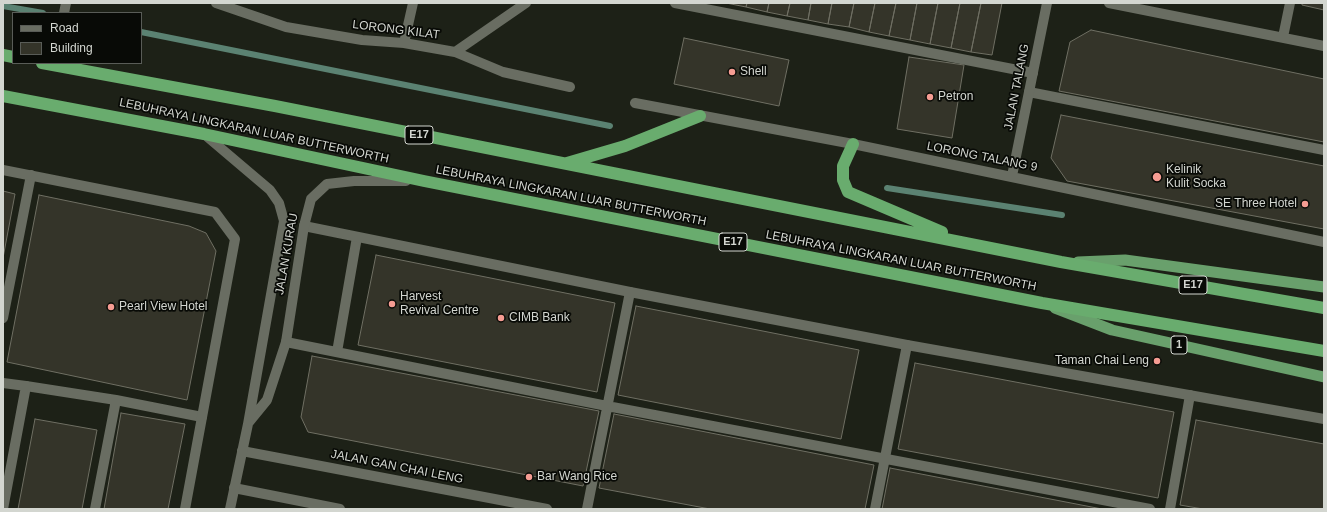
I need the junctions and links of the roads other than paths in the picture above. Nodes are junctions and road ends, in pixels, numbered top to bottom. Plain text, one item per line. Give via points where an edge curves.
1 (218, 3) edge
2 (413, 3) edge
3 (526, 3) edge
4 (674, 3) edge
5 (1047, 3) edge
6 (1109, 3) edge
7 (1290, 3) edge
8 (1283, 37) junction
9 (404, 43) junction
10 (1324, 46) edge
11 (455, 52) junction
12 (53, 64) edge
13 (75, 66) edge
14 (1033, 73) junction
15 (570, 87) dead end
16 (1029, 92) junction
17 (3, 96) edge
18 (635, 103) dead end
19 (700, 116) junction
20 (204, 134) junction
21 (853, 144) junction
22 (1324, 150) edge
23 (564, 164) junction
24 (3, 170) edge
25 (32, 175) junction
26 (1012, 176) junction
27 (424, 181) junction
28 (304, 226) junction
29 (357, 237) junction
30 (963, 242) junction
31 (1324, 242) edge
32 (1061, 262) junction
33 (1324, 287) edge
34 (6, 288) edge
35 (630, 292) junction
36 (1042, 303) junction
37 (1324, 308) edge
38 (3, 318) edge
39 (286, 342) junction
40 (907, 345) junction
41 (1324, 351) edge
42 (337, 352) junction
43 (1322, 376) edge
44 (3, 383) edge
45 (26, 386) junction
46 (1190, 395) junction
47 (116, 400) junction
48 (607, 406) junction
49 (202, 417) junction
50 (1324, 419) edge
51 (248, 424) junction
52 (242, 451) junction
53 (885, 458) junction
54 (5, 488) edge
55 (234, 488) junction
56 (529, 507) edge
57 (3, 509) edge
58 (95, 509) edge
59 (185, 509) edge
60 (230, 509) edge
61 (340, 509) edge
62 (547, 509) edge
63 (587, 509) edge
64 (875, 509) edge
65 (1150, 509) edge
66 (1170, 509) edge

1 - 9 street, LORONG KILAT via 286,27 362,40
2 - 9 street
3 - 11 street
4 - 14 street
5 - 14 street, JALAN TALANG
6 - 8 street
7 - 8 street
8 - 10 street
9 - 11 street, LORONG KILAT
11 - 15 street, LORONG KILAT via 503,72
12 - 13 highway, LEBUHRAYA LINGKARAN LUAR BUTTERWORTH / E17
13 - 23 highway, LEBUHRAYA LINGKARAN LUAR BUTTERWORTH / E17
14 - 16 street, JALAN TALANG
16 - 22 street
16 - 26 street, JALAN TALANG
17 - 20 highway, LEBUHRAYA LINGKARAN LUAR BUTTERWORTH / E17
18 - 19 street, LORONG TALANG 9
19 - 21 street, LORONG TALANG 9
19 - 23 highway via 625,146
20 - 27 highway, LEBUHRAYA LINGKARAN LUAR BUTTERWORTH / E17
20 - 51 street, JALAN KURAU via 270,190 279,203 284,221
21 - 26 street, LORONG TALANG 9
21 - 30 highway via 843,166 843,180 848,192
23 - 30 highway, LEBUHRAYA LINGKARAN LUAR BUTTERWORTH / E17
24 - 25 street
25 - 34 street
25 - 49 street via 214,212 235,239
26 - 31 street, LORONG TALANG 9
27 - 28 street, JALAN KURAU via 354,180 327,184 311,199
27 - 36 highway, LEBUHRAYA LINGKARAN LUAR BUTTERWORTH / E17
28 - 29 street
28 - 39 street, JALAN KURAU
29 - 35 street
29 - 42 street
30 - 32 highway, LEBUHRAYA LINGKARAN LUAR BUTTERWORTH / E17
32 - 33 highway via 1125,260
32 - 37 highway, LEBUHRAYA LINGKARAN LUAR BUTTERWORTH / E17
34 - 38 street
35 - 40 street
35 - 48 street
36 - 41 highway, LEBUHRAYA LINGKARAN LUAR BUTTERWORTH / E17
36 - 43 highway, 1 via 1112,330
39 - 42 street
39 - 51 street, JALAN KURAU via 267,400
40 - 46 street
40 - 53 street
42 - 48 street
44 - 45 street
45 - 47 street
45 - 54 street
46 - 50 street
46 - 66 street
47 - 49 street
47 - 58 street
48 - 53 street
48 - 63 street
49 - 59 street
51 - 52 street, JALAN KURAU
52 - 55 street, JALAN KURAU
52 - 56 street, JALAN GAN CHAI LENG
53 - 64 street
53 - 65 street
54 - 57 street
55 - 60 street, JALAN KURAU
55 - 61 street
56 - 62 street, JALAN GAN CHAI LENG

